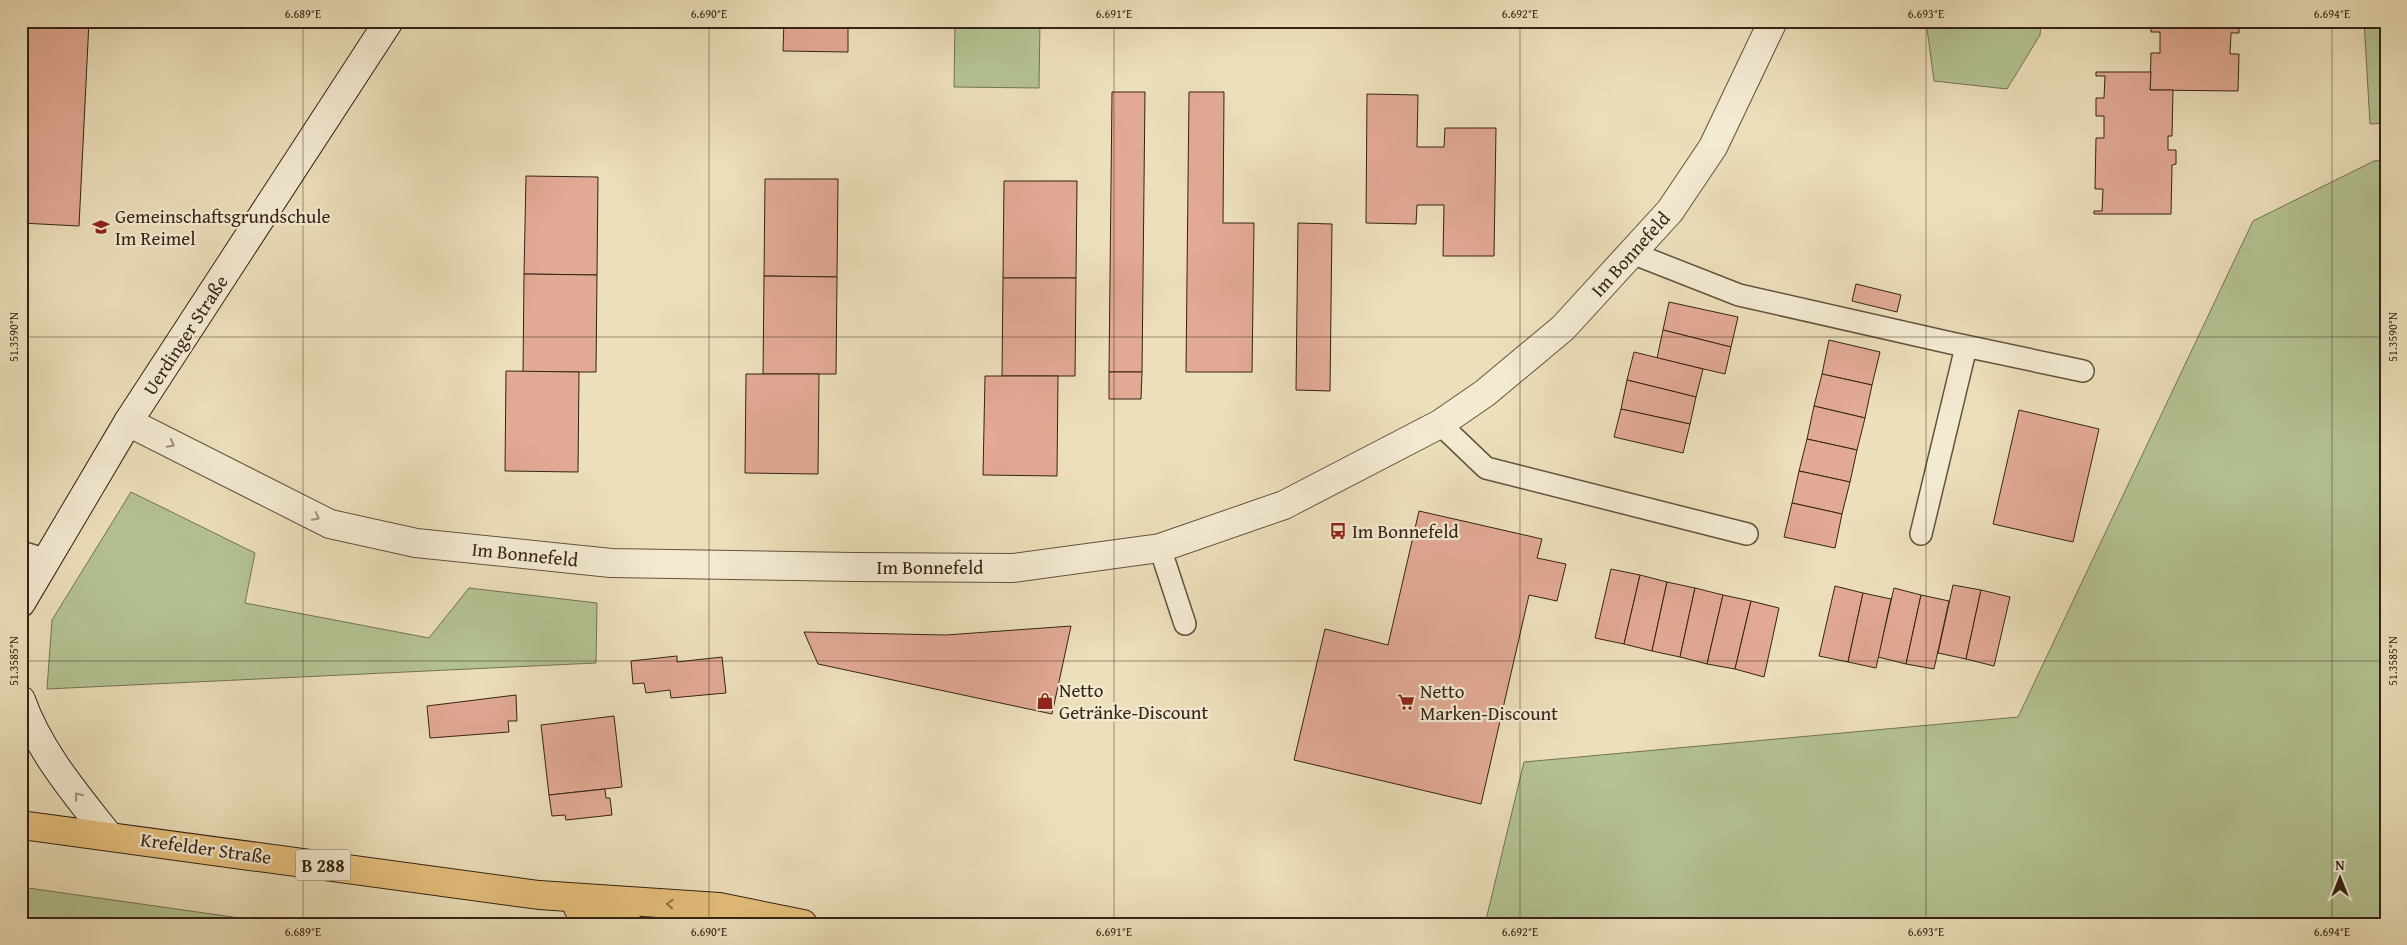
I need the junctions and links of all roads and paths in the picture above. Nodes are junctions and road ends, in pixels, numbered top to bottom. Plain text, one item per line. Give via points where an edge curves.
1 (389, 21) edge
2 (1773, 21) edge
3 (1632, 252) junction
4 (1966, 347) junction
5 (2083, 370) dead end
6 (128, 422) junction
7 (1440, 424) junction
8 (1747, 534) dead end
9 (1921, 534) dead end
10 (1160, 548) junction
11 (21, 552) edge
12 (48, 560) junction
13 (21, 603) edge
14 (1185, 624) dead end
15 (21, 700) edge
16 (21, 824) edge
17 (108, 835) junction
18 (539, 895) junction
19 (628, 924) edge
20 (802, 924) edge

1 - 6 street, Uerdinger Straße
2 - 3 street, Im Bonnefeld via 1713,147 1670,211
3 - 4 lane via 1739,295
3 - 7 street, Im Bonnefeld via 1563,328 1486,393
4 - 5 lane
4 - 9 lane
6 -> 10 street, Im Bonnefeld via 330,524 416,543 611,563 1013,568
6 - 12 street, Uerdinger Straße
7 - 8 lane via 1486,468
7 - 10 street, Im Bonnefeld via 1284,505
10 - 14 lane
11 - 12 lane
12 - 13 street, Uerdinger Straße
17 -> 15 street via 64,780 30,724
16 - 17 main road, Krefelder Straße / B 288
17 - 18 main road, Krefelder Straße / B 288
18 - 19 main road, Krefelder Straße / B 288
20 -> 18 main road, Krefelder Straße / B 288 via 719,907

